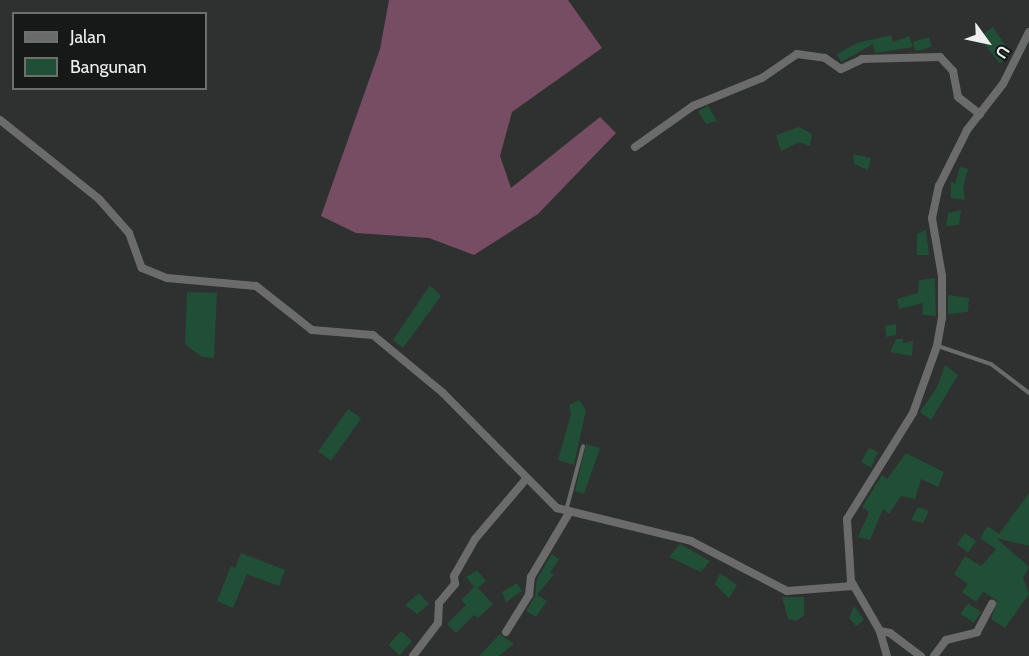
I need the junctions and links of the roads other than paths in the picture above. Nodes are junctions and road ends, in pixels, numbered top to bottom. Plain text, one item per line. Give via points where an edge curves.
1 (1029, 32) edge
2 (980, 114) junction
3 (0, 120) edge
4 (635, 147) dead end
5 (937, 346) junction
6 (1029, 393) edge
7 (583, 446) dead end
8 (526, 479) junction
9 (567, 512) junction
10 (853, 586) junction
11 (992, 604) dead end
12 (880, 631) junction
13 (506, 632) dead end
14 (413, 656) edge
15 (887, 656) edge
16 (921, 656) edge
17 (934, 656) edge

1 - 2 street via 995,98
2 - 4 street via 958,97 953,71 940,57 862,59 841,69 825,58 797,54 762,78 693,106
2 - 5 street via 963,138 933,206 942,276
3 - 8 street via 99,199 129,233 142,268 167,278 256,286 269,292 312,330 373,334 443,393
5 - 6 lane via 992,364
5 - 10 street via 913,412 849,511 846,543
7 - 9 lane
8 - 9 street
8 - 14 street via 475,539 454,576 454,584 439,603 438,623
9 - 10 street via 610,518 691,541 787,591
9 - 13 street
10 - 12 street
11 - 17 street via 976,633 946,640
12 - 15 street
12 - 16 street via 890,633

